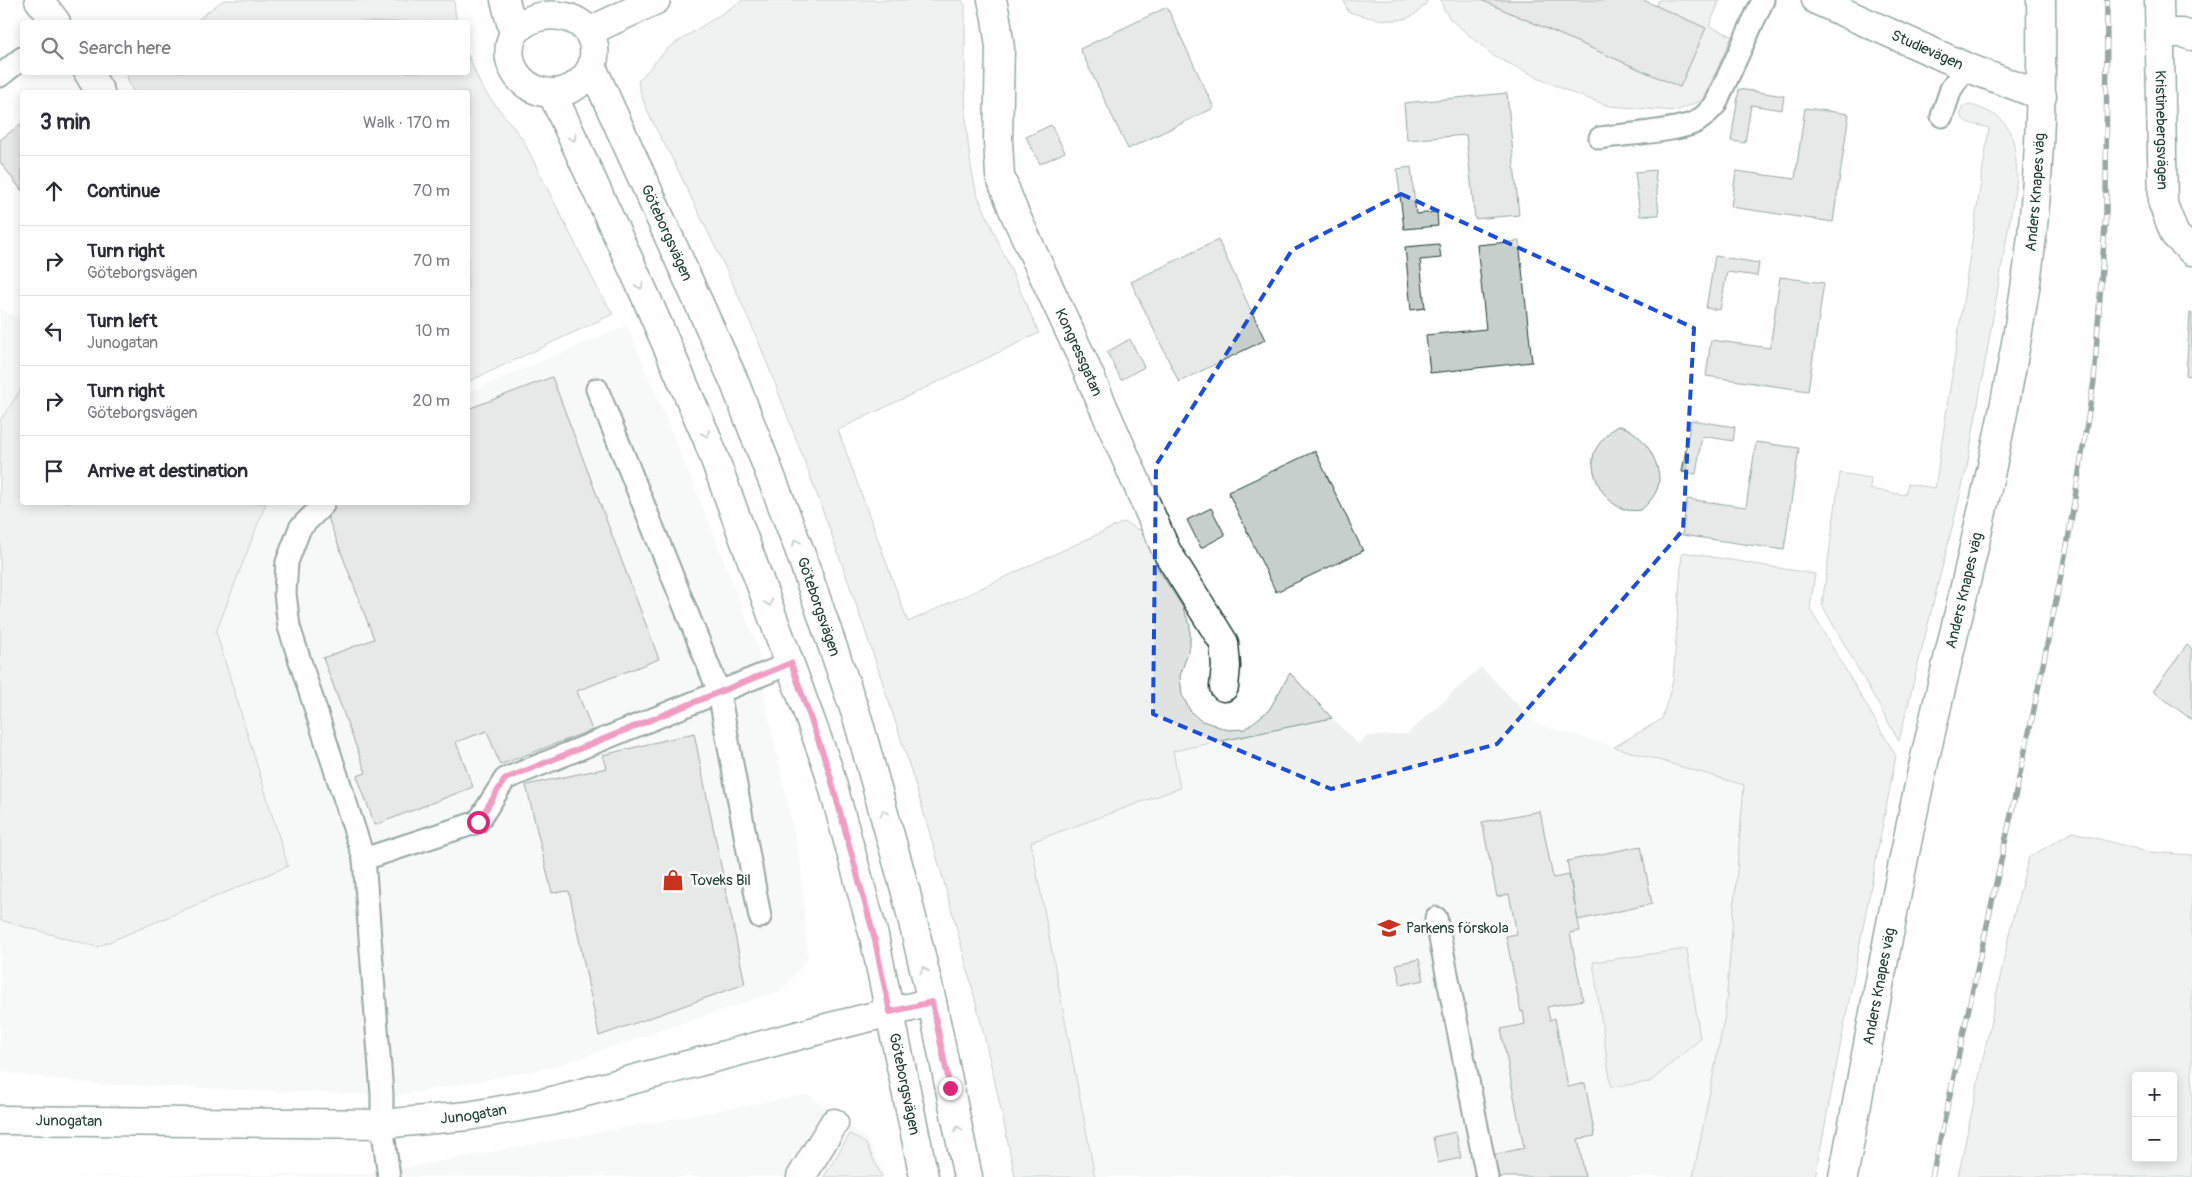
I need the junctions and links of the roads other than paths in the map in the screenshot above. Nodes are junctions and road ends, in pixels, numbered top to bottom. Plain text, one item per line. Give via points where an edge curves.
1 (39, 0) edge
2 (505, 0) edge
3 (656, 0) edge
4 (992, 0) edge
5 (1763, 0) edge
6 (1816, 0) edge
7 (2041, 0) edge
8 (2159, 0) edge
9 (553, 4) edge
10 (54, 20) edge
11 (590, 31) junction
12 (2160, 33) junction
13 (514, 34) junction
14 (2192, 36) edge
15 (20, 60) edge
16 (592, 67) junction
17 (1966, 67) junction
18 (90, 75) edge
19 (0, 76) edge
20 (99, 90) edge
21 (552, 94) junction
22 (2042, 96) junction
23 (1942, 116) dead end
24 (1600, 138) dead end
25 (2192, 251) edge
26 (597, 389) dead end
27 (323, 505) dead end
28 (791, 663) junction
29 (1224, 687) dead end
30 (719, 692) junction
31 (364, 859) junction
32 (760, 917) dead end
33 (1436, 918) dead end
34 (932, 1002) junction
35 (890, 1012) junction
36 (7, 1117) edge
37 (834, 1123) dead end
38 (382, 1124) junction
39 (389, 1177) edge
40 (801, 1177) edge
41 (924, 1177) edge
42 (968, 1177) edge
43 (1487, 1177) edge
44 (1843, 1177) edge

1 - 10 street
2 - 13 street
3 - 11 street
4 - 29 street, Kongressgatan via 1000,48 1000,176 1167,552 1224,643
5 - 24 lane via 1716,105 1706,115 1682,126
6 - 17 street, Studievägen
7 - 22 street, Anders Knapes väg
8 - 12 street, Kristinebergsvägen
9 - 11 street via 576,15
9 - 13 street via 523,19
11 - 16 street, Göteborgsvägen via 595,49
12 - 14 street
12 - 25 street, Kristinebergsvägen via 2163,204 2175,235
13 - 21 street via 510,56 519,77 530,88
15 - 19 lane
16 - 21 street via 587,77 574,88
34 -> 16 street, Göteborgsvägen via 906,893 858,720 799,549 734,381
17 - 22 street, Studievägen
17 - 23 lane via 1951,88
18 - 20 street
21 -> 28 street, Göteborgsvägen via 707,438
22 - 44 street, Anders Knapes väg via 2036,205 2014,361 1917,795
26 - 30 lane
27 - 31 lane via 300,528 287,562 285,594 290,627
28 - 30 lane
28 - 35 street, Göteborgsvägen via 828,768 874,936
30 - 31 lane via 505,779 478,822
30 - 32 lane
31 - 38 lane
33 - 43 lane
34 - 35 street, Junogatan
42 -> 34 street, Göteborgsvägen
35 - 38 street, Junogatan via 552,1101 468,1116
35 - 41 street, Göteborgsvägen
36 - 38 street, Junogatan
37 - 40 street
38 - 39 lane

